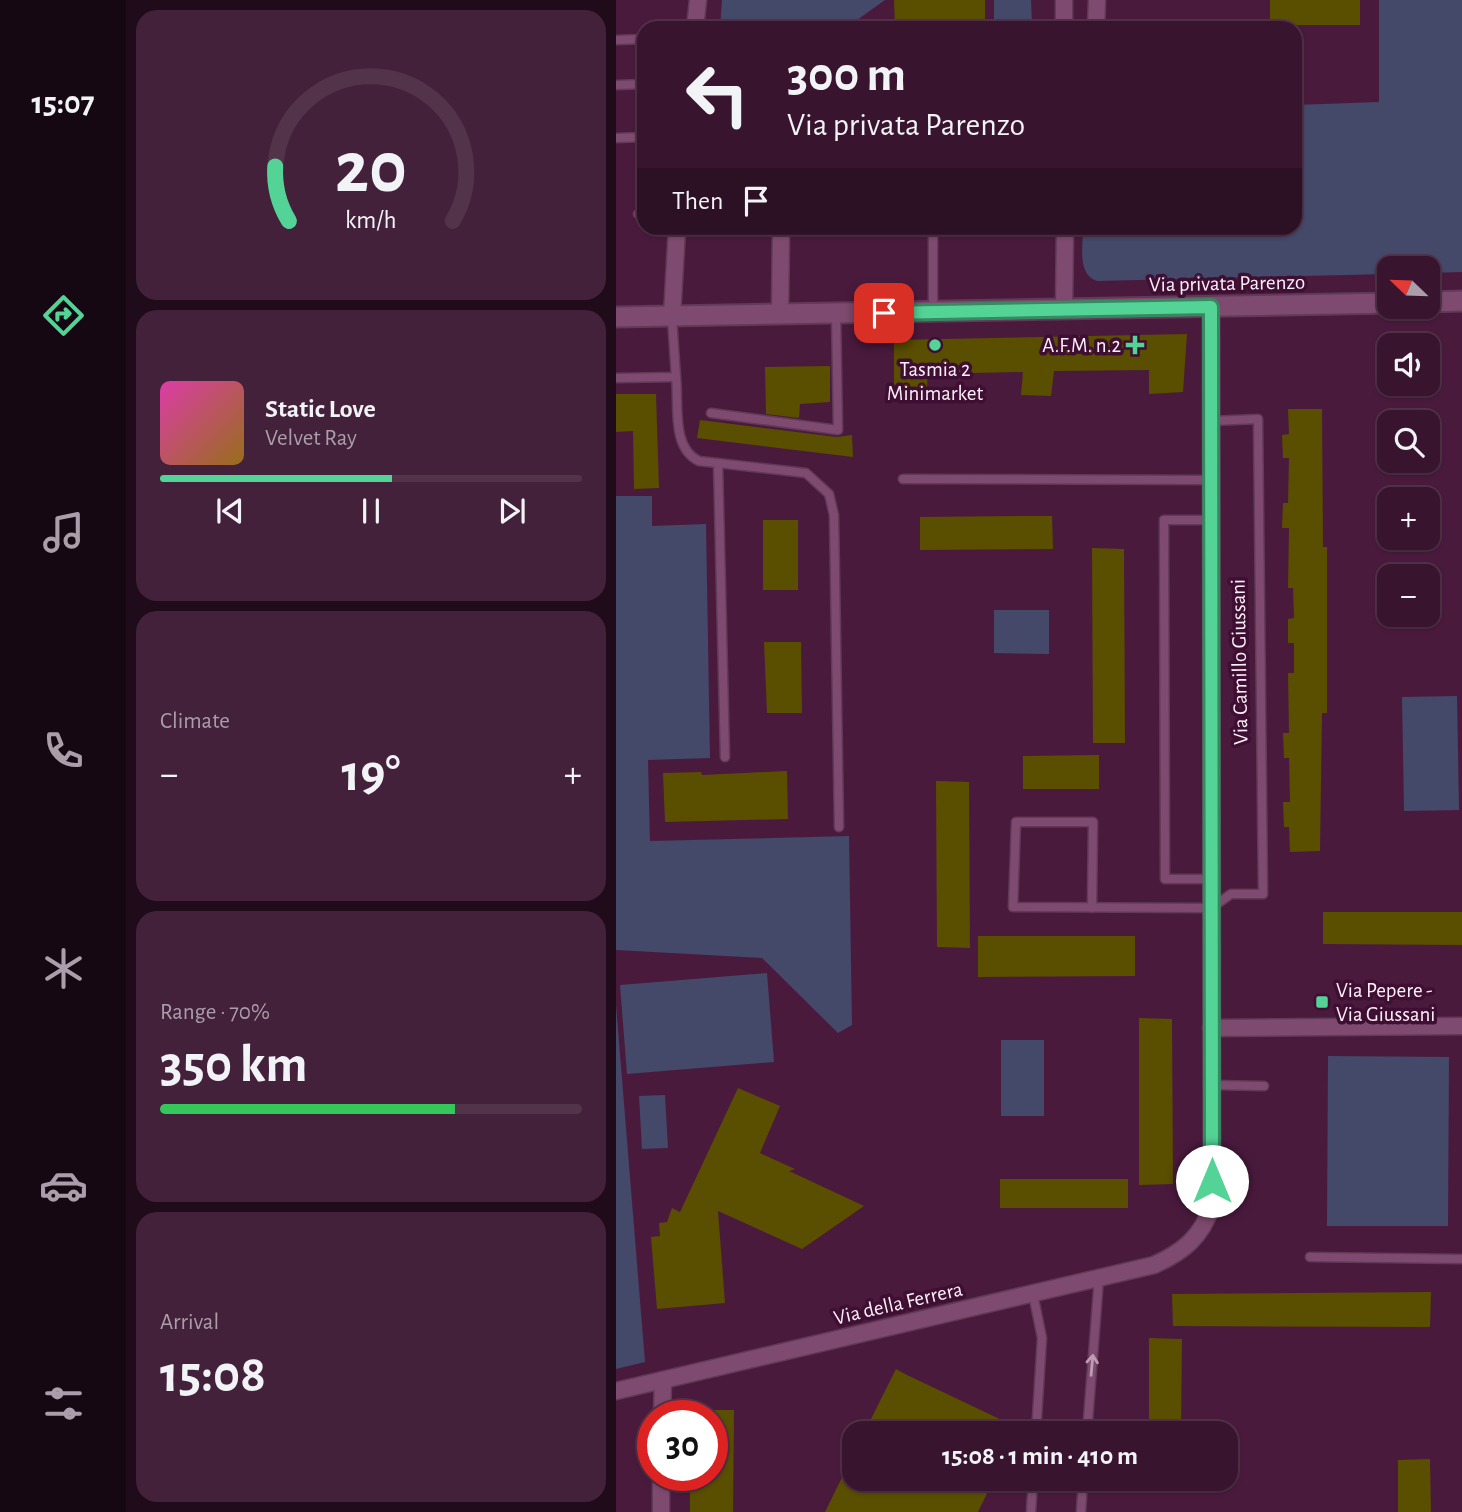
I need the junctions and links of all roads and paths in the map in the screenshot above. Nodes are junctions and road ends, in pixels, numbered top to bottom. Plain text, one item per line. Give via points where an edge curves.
1 (698, 0) edge
2 (1064, 0) edge
3 (1097, 0) edge
4 (696, 21) edge
5 (1064, 21) edge
6 (1096, 21) edge
7 (637, 39) edge
8 (616, 40) edge
9 (637, 84) edge
10 (616, 85) edge
11 (637, 137) edge
12 (616, 138) edge
13 (677, 235) edge
14 (781, 235) edge
15 (933, 235) edge
16 (1065, 235) edge
17 (1462, 301) edge
18 (1440, 302) edge
19 (1377, 303) edge
20 (1211, 307) junction
21 (1065, 309) junction
22 (933, 312) junction
23 (836, 313) junction
24 (780, 315) junction
25 (672, 316) junction
26 (616, 317) edge
27 (676, 377) junction
28 (616, 378) edge
29 (711, 414) dead end
30 (1211, 421) junction
31 (718, 463) junction
32 (904, 479) dead end
33 (1211, 480) junction
34 (1211, 520) junction
35 (725, 757) dead end
36 (839, 827) dead end
37 (1211, 878) junction
38 (1092, 908) junction
39 (1211, 908) junction
40 (1462, 1026) edge
41 (1211, 1028) junction
42 (1212, 1084) junction
43 (1264, 1086) dead end
44 (1187, 1248) joint
45 (1310, 1257) dead end
46 (1462, 1259) edge
47 (1099, 1278) junction
48 (1033, 1294) junction
49 (663, 1380) junction
50 (616, 1391) edge
51 (662, 1400) edge
52 (1037, 1421) edge
53 (1088, 1421) edge
54 (661, 1491) edge
55 (1032, 1491) edge
56 (1082, 1491) edge
57 (661, 1512) edge
58 (1031, 1512) edge
59 (1081, 1512) edge

1 - 4 street
2 - 5 street
3 - 6 street
7 - 8 lane
9 - 10 lane
11 - 12 lane
13 - 25 street
14 - 24 street
15 - 22 lane
16 - 21 street
17 - 18 street
19 - 20 street, Via privata Parenzo
20 - 21 street, Via privata Parenzo
20 - 30 street, Via Camillo Giussani
21 - 22 street, Via privata Parenzo
22 - 23 street, Via privata Parenzo
23 - 24 street, Via privata Parenzo
23 - 29 lane via 838,430
24 - 25 street, Via privata Parenzo
25 - 26 street, Via privata Parenzo
25 - 27 lane
27 - 28 lane
27 - 31 lane via 681,444 687,456
30 - 33 street, Via Camillo Giussani
30 - 39 lane, Via Camillo Giussani via 1258,419 1263,894 1231,894
31 - 35 lane
31 - 36 lane via 806,473 829,494 834,515
32 - 33 lane
33 - 34 street, Via Camillo Giussani
34 - 37 street, Via Camillo Giussani
34 - 37 lane via 1164,520 1164,879
37 - 39 street, Via Camillo Giussani
38 - 38 lane, Via Camillo Giussani via 1013,907 1016,822 1093,822
38 - 39 lane, Via Camillo Giussani
39 - 41 street, Via Camillo Giussani
40 - 41 street
41 - 42 street, Via Camillo Giussani
42 - 43 lane
42 - 44 street, Via Camillo Giussani via 1212,1205
44 - 47 street, Via della Ferrera via 1154,1265
45 - 46 lane
47 - 48 street, Via della Ferrera
53 -> 47 lane
48 - 49 street, Via della Ferrera
48 - 52 lane via 1042,1338
49 - 50 street, Via della Ferrera
49 - 51 street
54 - 57 street
55 - 58 lane
56 - 59 lane

